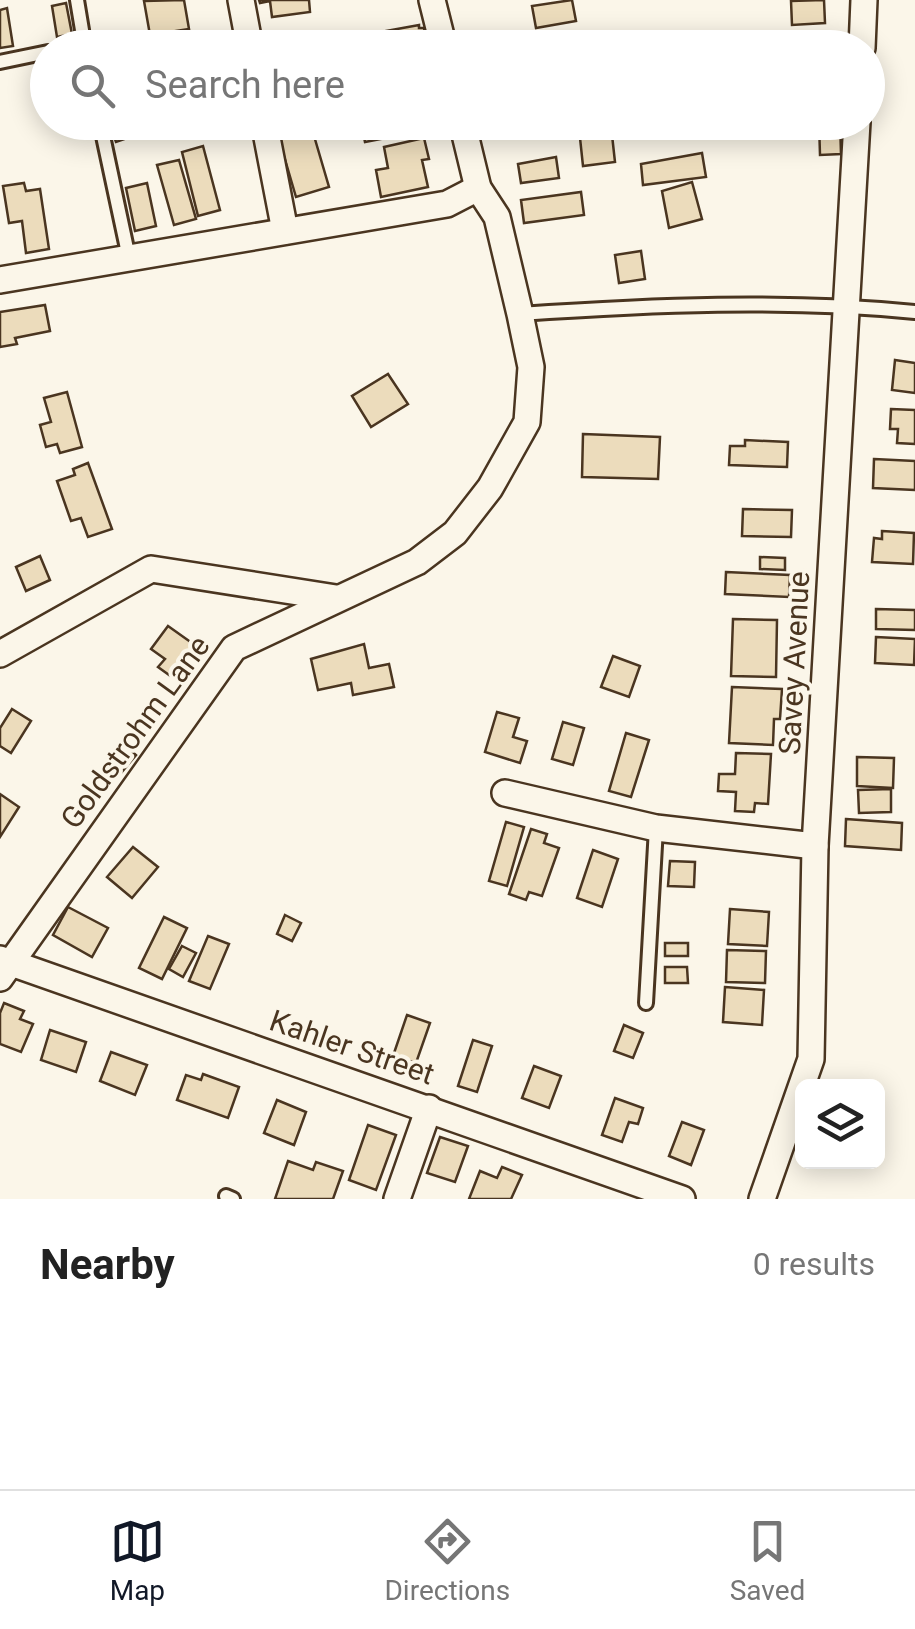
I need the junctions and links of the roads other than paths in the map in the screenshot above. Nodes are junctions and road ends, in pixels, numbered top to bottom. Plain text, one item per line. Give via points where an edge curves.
1 (77, 0) edge
2 (240, 0) edge
3 (432, 0) edge
4 (864, 0) edge
5 (80, 30) edge
6 (246, 30) edge
7 (440, 30) edge
8 (863, 30) edge
9 (30, 56) edge
10 (0, 62) edge
11 (104, 140) edge
12 (267, 140) edge
13 (466, 140) edge
14 (857, 140) edge
15 (478, 188) junction
16 (285, 231) junction
17 (128, 258) junction
18 (0, 280) edge
19 (847, 306) junction
20 (915, 312) edge
21 (520, 314) junction
22 (336, 598) junction
23 (0, 654) edge
24 (505, 794) dead end
25 (656, 828) junction
26 (815, 846) junction
27 (4, 966) edge
28 (646, 1004) dead end
29 (429, 1108) junction
30 (398, 1199) edge
31 (682, 1199) edge
32 (762, 1199) edge

1 - 5 lane
2 - 6 street
3 - 7 street
4 - 8 street
9 - 10 lane
11 - 17 lane
12 - 16 street
13 - 15 street, Goldstrohm Lane
14 - 19 street, Savey Avenue
15 - 16 street via 447,204
15 - 21 street, Goldstrohm Lane via 497,217
16 - 17 street
17 - 18 street
19 - 20 lane
19 - 21 lane via 666,304
19 - 26 street, Savey Avenue
21 - 22 street, Goldstrohm Lane via 531,367 527,422 490,488 454,533 418,562
22 - 23 street via 151,568
22 - 27 street, Goldstrohm Lane via 234,648
24 - 25 street
25 - 26 street
25 - 28 lane
26 - 32 street, Savey Avenue via 811,1059
27 - 29 street, Kahler Street
29 - 30 street
29 - 31 street, Kahler Street

